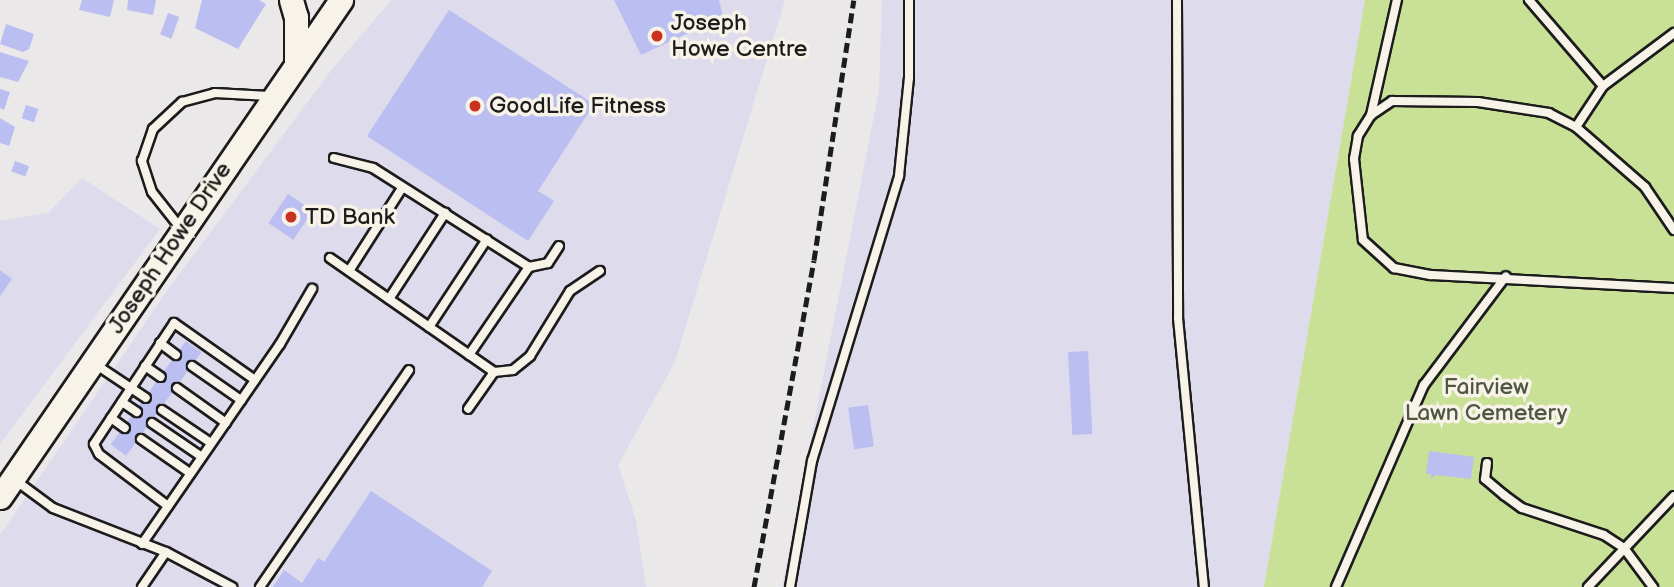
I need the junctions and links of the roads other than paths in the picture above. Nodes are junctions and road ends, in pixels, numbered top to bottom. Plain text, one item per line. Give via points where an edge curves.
1 (291, 0) edge
2 (341, 0) edge
3 (909, 0) edge
4 (1177, 0) edge
5 (1397, 0) edge
6 (1529, 0) edge
7 (1674, 33) edge
8 (296, 63) junction
9 (1603, 86) junction
10 (272, 97) junction
11 (1371, 115) junction
12 (1576, 127) junction
13 (334, 158) dead end
14 (402, 188) junction
15 (445, 213) junction
16 (182, 230) junction
17 (1674, 230) edge
18 (486, 239) junction
19 (559, 246) dead end
20 (330, 258) dead end
21 (528, 267) junction
22 (349, 271) junction
23 (600, 271) dead end
24 (1506, 276) junction
25 (1674, 288) edge
26 (312, 289) dead end
27 (389, 299) junction
28 (429, 327) junction
29 (160, 343) junction
30 (176, 355) dead end
31 (469, 355) junction
32 (93, 362) junction
33 (145, 366) junction
34 (192, 366) dead end
35 (409, 370) dead end
36 (494, 372) junction
37 (161, 377) dead end
38 (255, 380) junction
39 (130, 388) junction
40 (177, 388) dead end
41 (146, 398) dead end
42 (241, 400) junction
43 (122, 402) junction
44 (468, 409) dead end
45 (162, 410) dead end
46 (137, 412) dead end
47 (111, 418) junction
48 (152, 423) dead end
49 (226, 423) junction
50 (125, 428) dead end
51 (141, 439) dead end
52 (211, 443) junction
53 (202, 457) junction
54 (1487, 463) dead end
55 (190, 473) junction
56 (6, 487) edge
57 (1674, 496) edge
58 (168, 506) junction
59 (142, 544) junction
60 (1624, 548) junction
61 (166, 552) junction
62 (142, 587) edge
63 (232, 587) edge
64 (260, 587) edge
65 (790, 587) edge
66 (1204, 587) edge
67 (1336, 587) edge
68 (1588, 587) edge
69 (1653, 587) edge

1 - 8 main road via 296,17
2 - 8 main road, Joseph Howe Drive
3 - 65 lane via 909,78 899,176 812,461
4 - 66 lane via 1178,318
5 - 11 lane
6 - 9 lane
7 - 9 lane
8 - 10 main road, Joseph Howe Drive
9 - 12 lane
10 - 16 main road, Joseph Howe Drive
10 - 16 lane via 215,93 182,102 153,129 142,161 152,192
11 - 12 lane via 1392,101 1478,102 1549,113
11 - 24 lane via 1358,136 1354,159 1363,240 1394,268 1431,275
12 - 17 lane via 1645,187
13 - 14 lane via 373,168
14 - 15 lane
14 - 22 lane
15 - 18 lane
15 - 27 lane
16 - 32 main road, Joseph Howe Drive
18 - 21 lane
18 - 28 lane
19 - 21 lane via 548,263
20 - 22 lane
21 - 31 lane
22 - 27 lane
23 - 36 lane via 570,292 530,356 513,370
24 - 25 lane
24 - 67 lane via 1424,385
26 - 38 lane
27 - 28 lane
28 - 31 lane
29 - 30 lane
29 - 33 lane
29 - 38 lane via 174,323
31 - 36 lane
32 - 39 lane
32 - 56 main road, Joseph Howe Drive
33 - 37 lane
33 - 39 lane
34 - 42 lane
35 - 64 lane
36 - 44 lane
38 - 42 lane
39 - 41 lane
39 - 43 lane
40 - 49 lane
42 - 49 lane
43 - 46 lane
43 - 47 lane
45 - 52 lane
47 - 50 lane
47 - 58 lane via 94,444 99,454
48 - 53 lane
49 - 52 lane
51 - 55 lane
52 - 53 lane
53 - 55 lane
54 - 60 lane via 1485,479 1522,508 1575,524
55 - 58 lane
56 - 59 lane
57 - 60 lane
58 - 59 lane
59 - 61 lane
60 - 68 lane
60 - 69 lane
61 - 62 lane
61 - 63 lane

